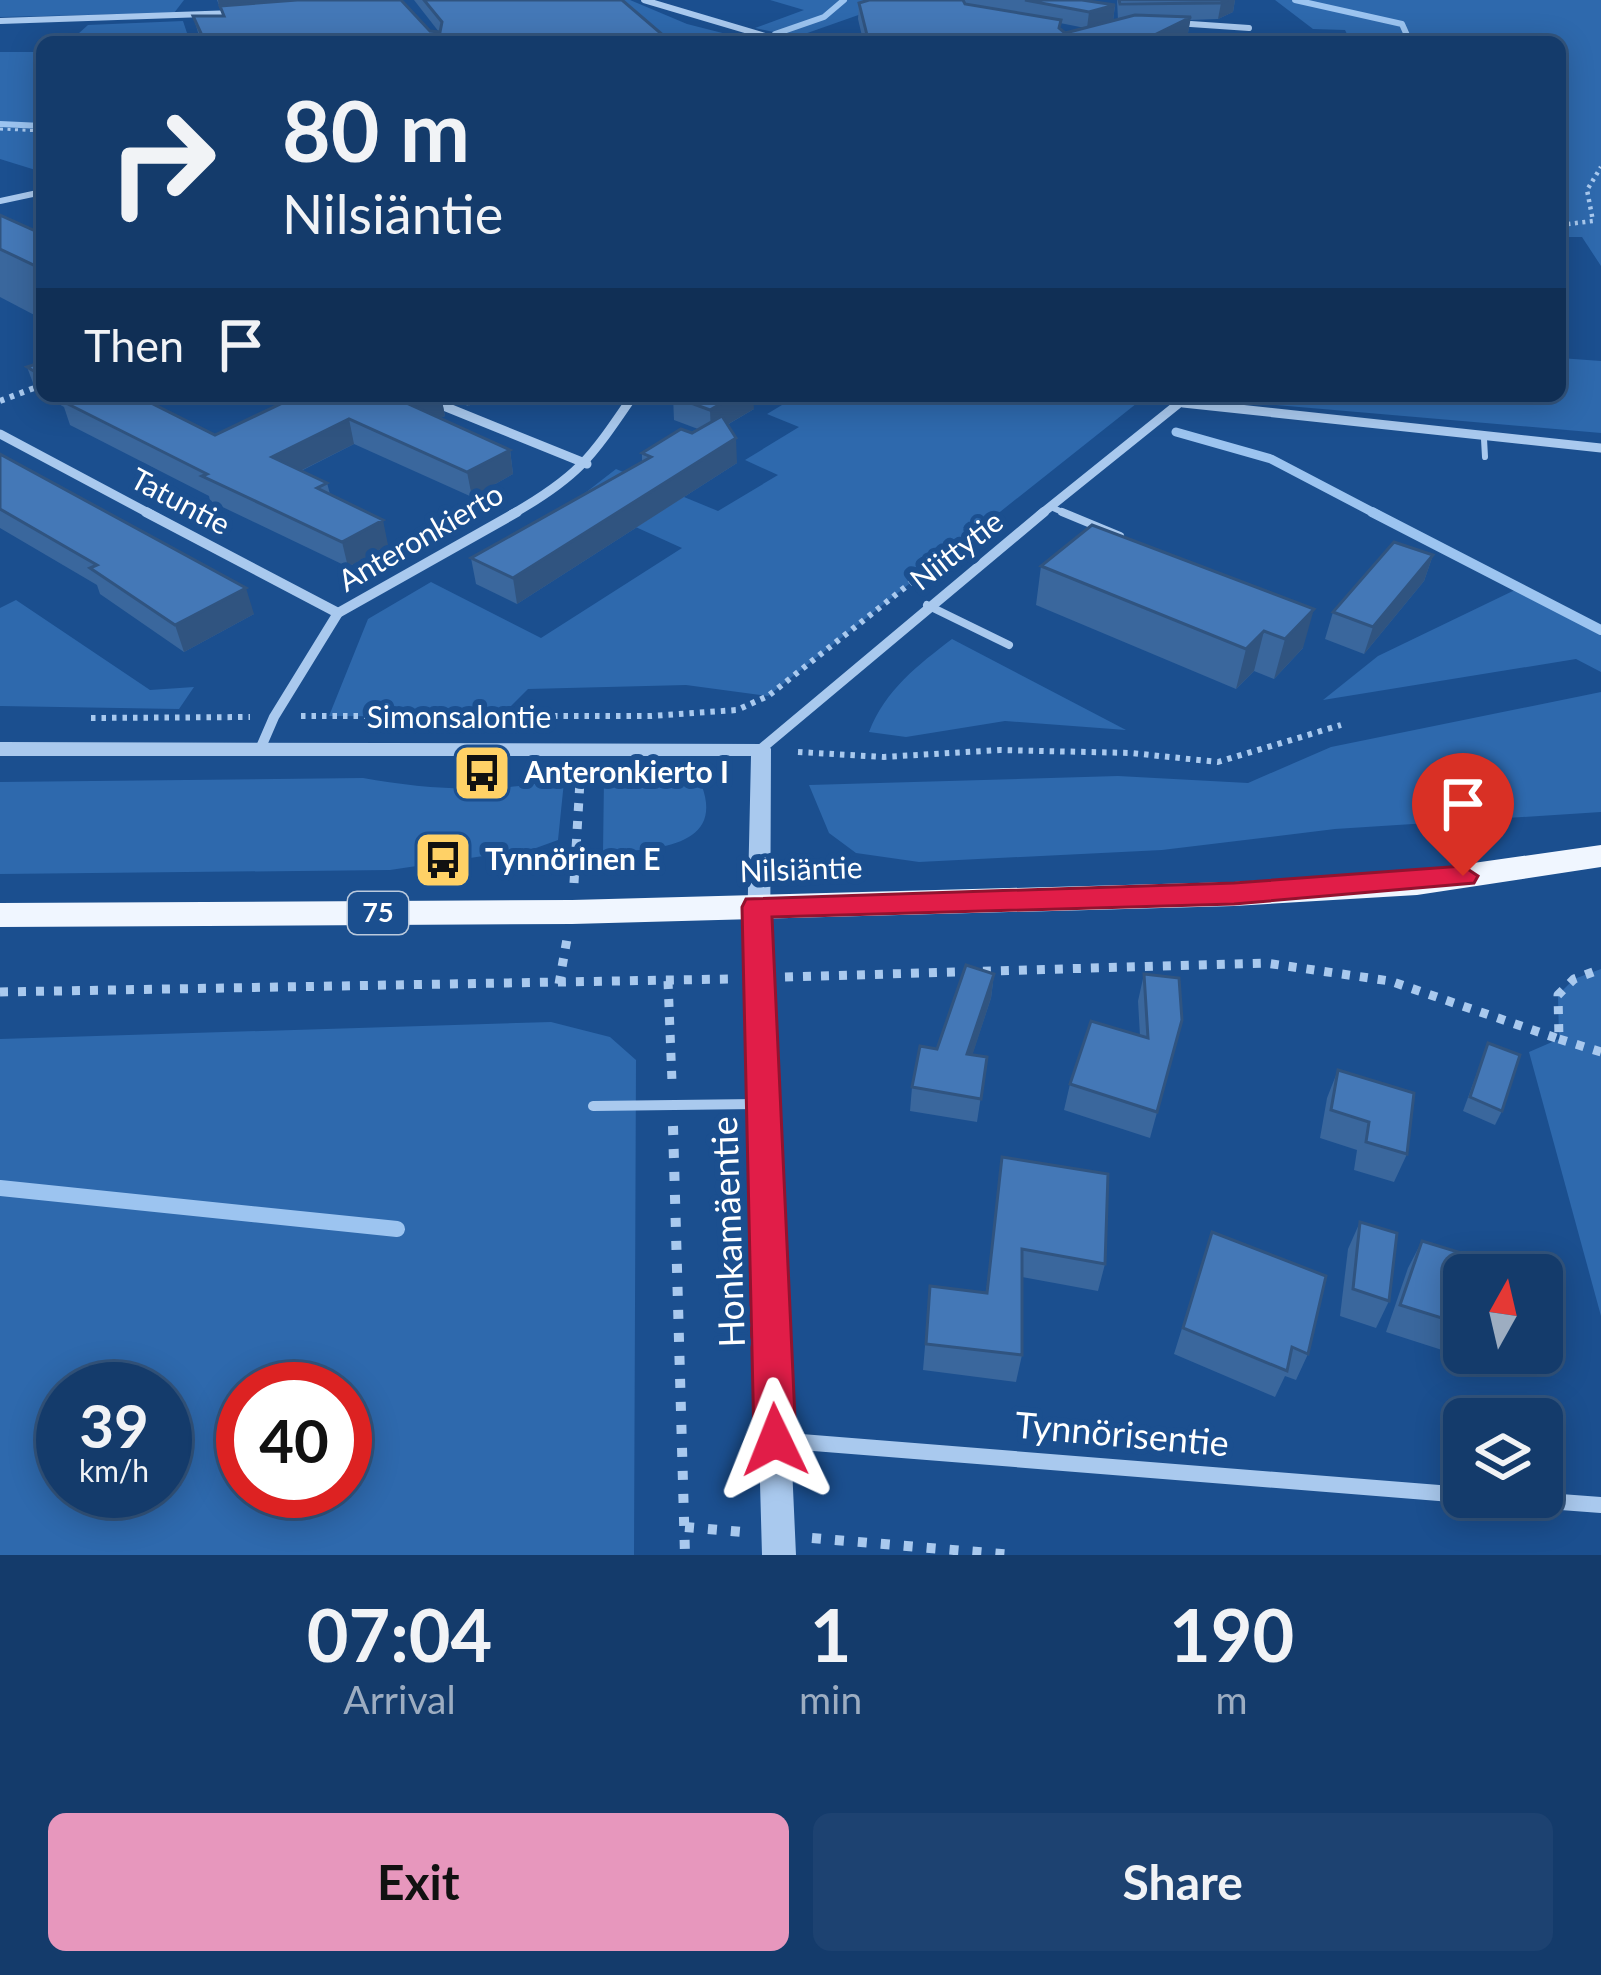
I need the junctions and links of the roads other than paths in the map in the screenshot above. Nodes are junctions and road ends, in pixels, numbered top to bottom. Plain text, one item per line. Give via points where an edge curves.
1 (644, 0) edge
2 (247, 13) edge
3 (0, 21) edge
4 (1164, 22) edge
5 (1249, 28) dead end
6 (765, 36) edge
7 (36, 193) edge
8 (0, 201) edge
9 (434, 402) edge
10 (629, 402) edge
11 (1182, 402) edge
12 (1208, 402) edge
13 (0, 434) edge
14 (1484, 439) junction
15 (1601, 448) edge
16 (1486, 457) dead end
17 (587, 464) junction
18 (1051, 507) junction
19 (1120, 536) edge
20 (927, 604) junction
21 (338, 613) junction
22 (1009, 645) dead end
23 (261, 747) junction
24 (0, 749) edge
25 (761, 749) junction
26 (1601, 856) edge
27 (757, 907) junction
28 (0, 915) edge
29 (762, 1104) junction
30 (593, 1106) dead end
31 (775, 1440) junction
32 (1443, 1493) edge
33 (1563, 1502) edge
34 (1601, 1505) edge
35 (779, 1545) edge

1 - 6 street
2 - 3 street
4 - 5 street
7 - 8 street
9 - 17 street
10 - 17 street, Anteronkierto
11 - 18 street, Niittytie
12 - 14 street
13 - 21 street, Tatuntie
14 - 15 street
14 - 16 lane
17 - 21 street, Anteronkierto
18 - 19 lane
18 - 20 street, Niittytie
20 - 22 lane
20 - 25 street, Niittytie
21 - 23 street, Anteronkierto
23 - 24 street, Simonsalontie
23 - 25 street, Simonsalontie
25 - 27 street
26 - 27 main road, Nilsiäntie / 75 via 1395,884 1234,894
27 - 28 main road, Nilsiäntie / 75
27 - 29 street, Honkamäentie
29 - 30 lane
29 - 31 street, Honkamäentie
31 - 32 street, Tynnörisentie
31 - 35 street, Honkamäentie
33 - 34 street

